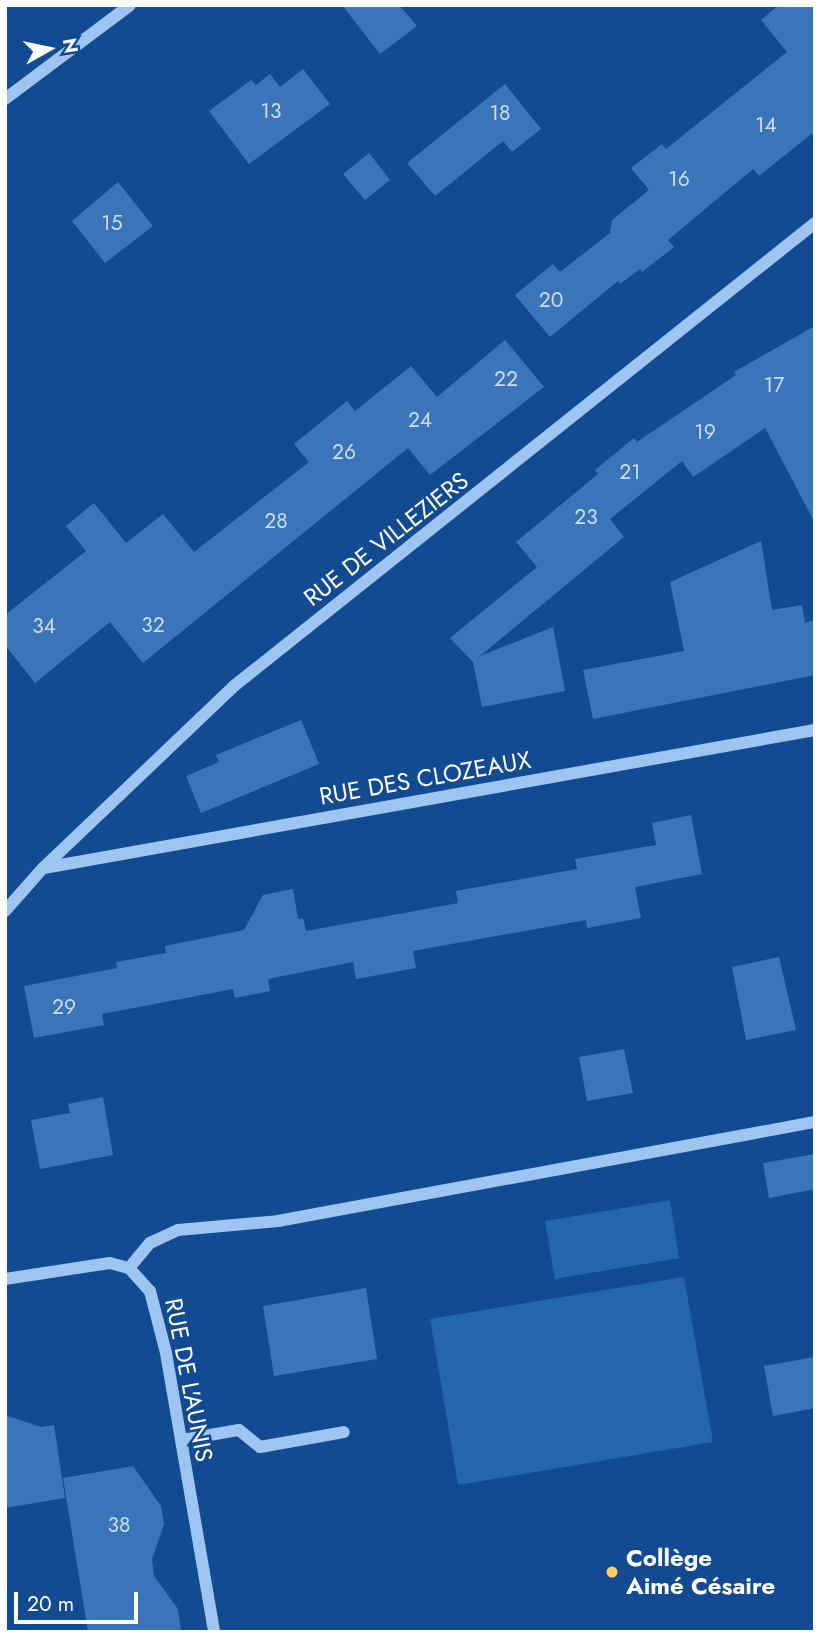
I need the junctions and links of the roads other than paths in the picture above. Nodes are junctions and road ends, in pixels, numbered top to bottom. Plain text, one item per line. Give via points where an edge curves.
1 (130, 5) edge
2 (5, 99) edge
3 (815, 223) edge
4 (815, 730) edge
5 (43, 869) junction
6 (5, 911) edge
7 (815, 1122) edge
8 (128, 1268) junction
9 (5, 1279) edge
10 (344, 1432) dead end
11 (181, 1440) junction
12 (215, 1632) edge

1 - 2 street
3 - 5 street, RUE DE VILLEZIERS via 234,686
4 - 5 street, RUE DES CLOZEAUX
5 - 6 street, RUE DE VILLEZIERS
7 - 8 street via 278,1221 178,1230 150,1243
8 - 9 street via 110,1263
8 - 11 street, RUE DE L'AUNIS via 150,1291
10 - 11 street via 260,1447 239,1430
11 - 12 street, RUE DE L'AUNIS

